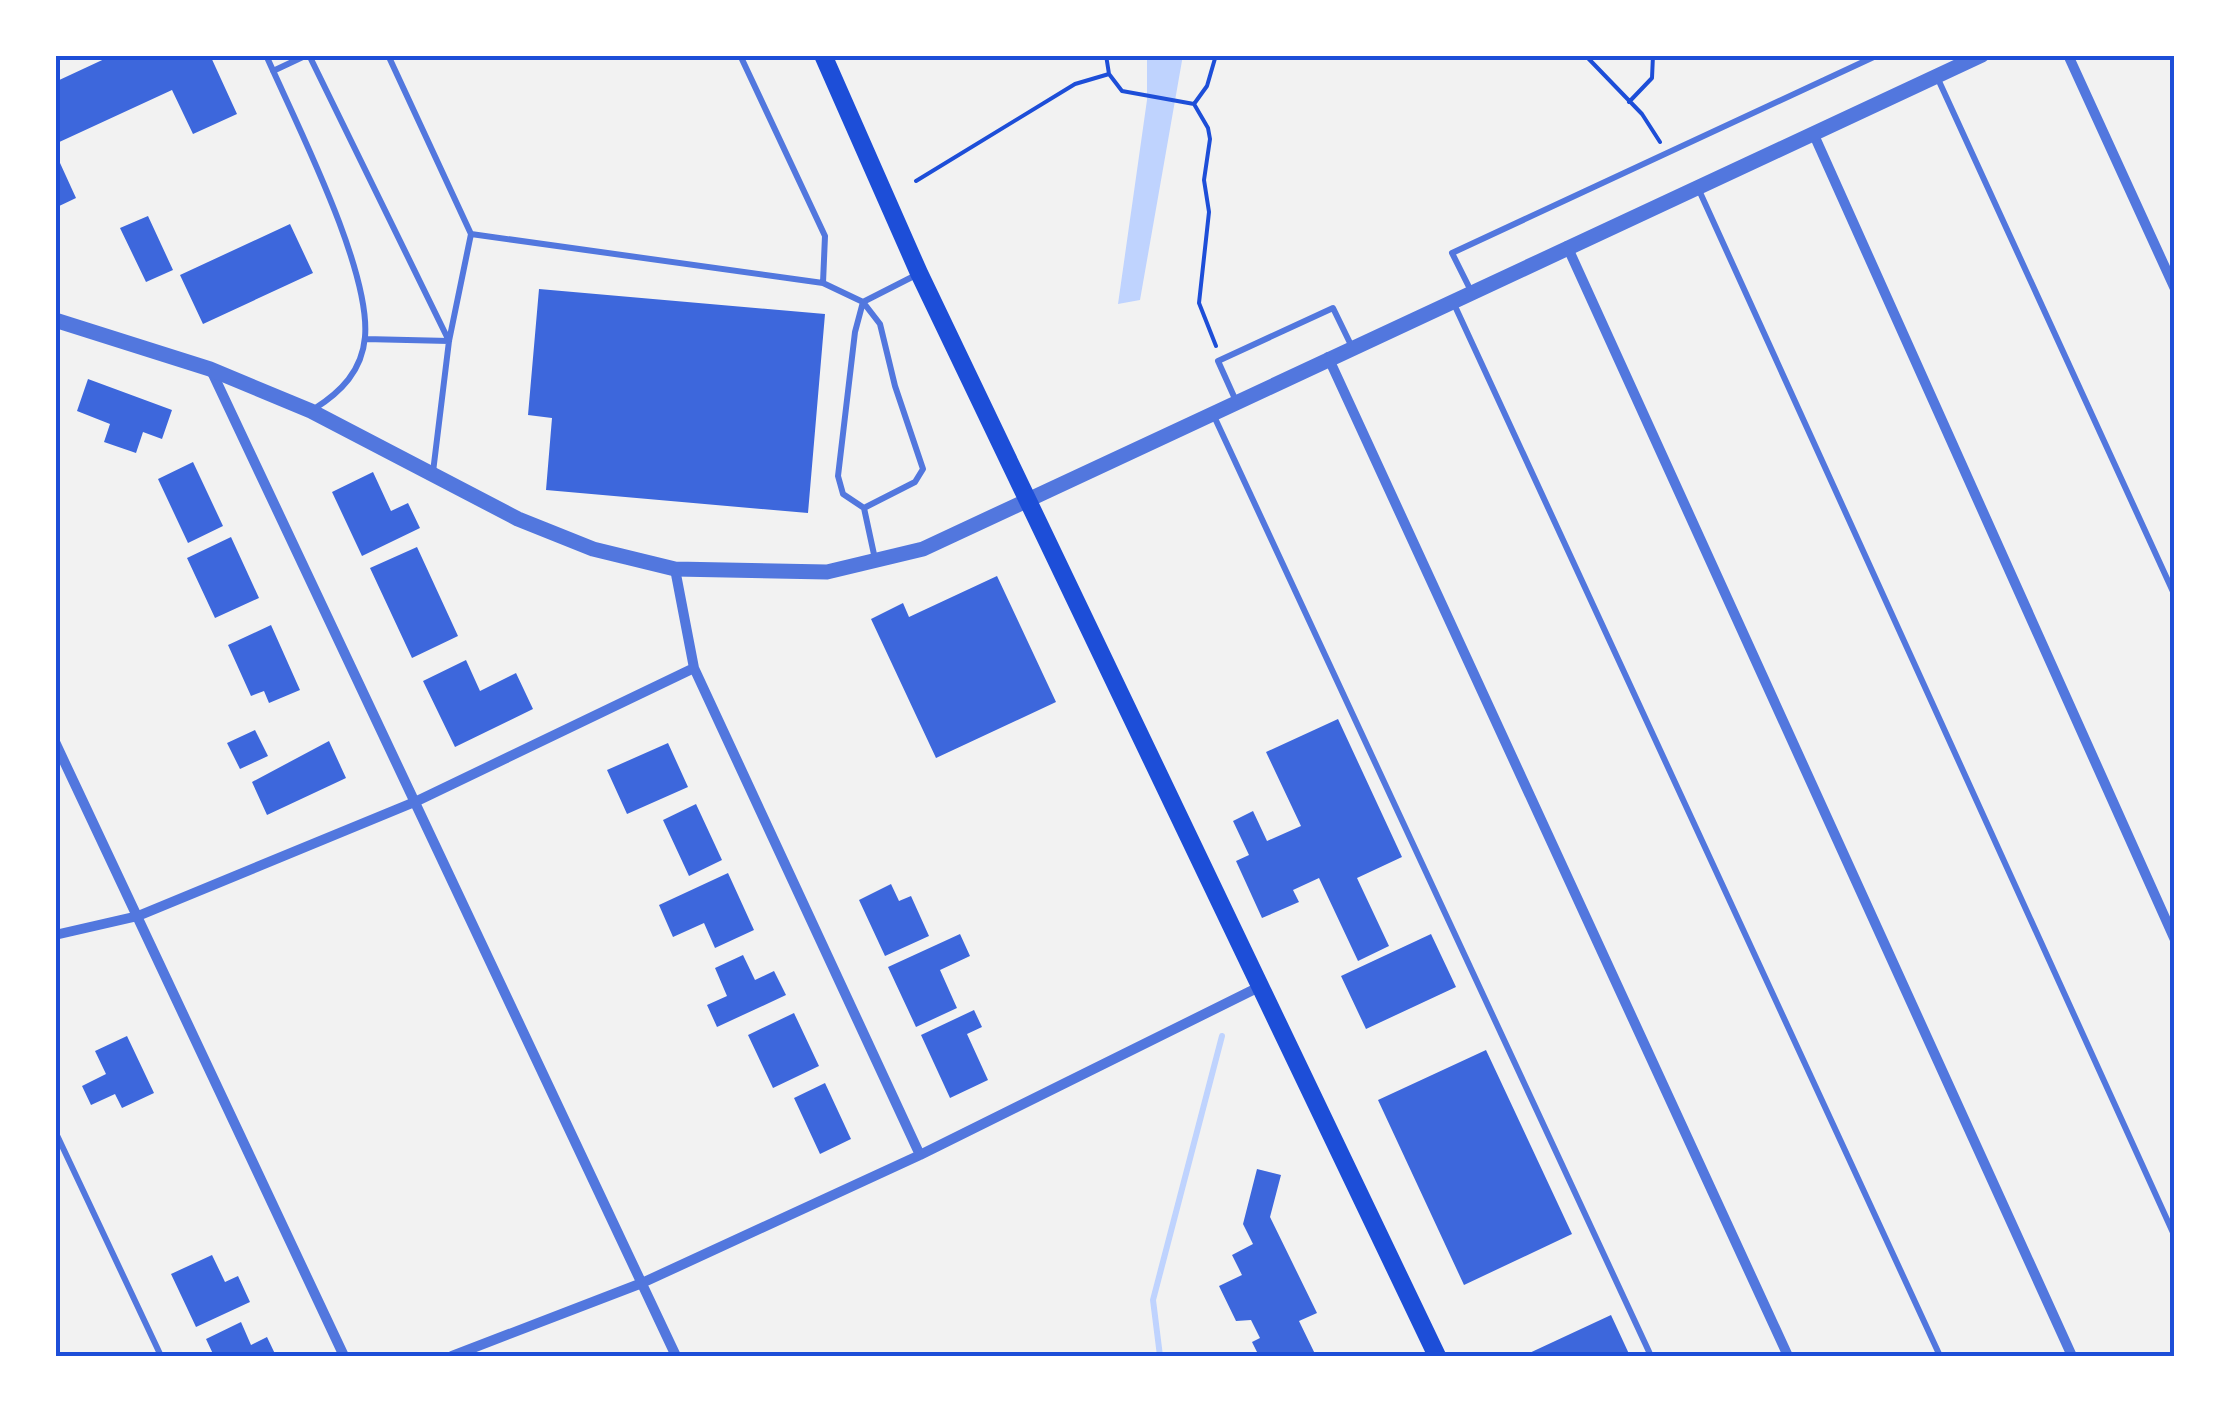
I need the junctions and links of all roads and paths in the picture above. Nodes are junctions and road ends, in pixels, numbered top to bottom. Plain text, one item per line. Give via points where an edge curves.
1 (266, 55) edge
2 (308, 55) edge
3 (388, 55) edge
4 (755, 55) edge
5 (823, 55) edge
6 (1106, 55) edge
7 (1216, 55) edge
8 (1585, 55) edge
9 (1654, 55) edge
10 (1878, 55) edge
11 (1982, 55) edge
12 (2068, 55) edge
13 (742, 58) edge
14 (273, 71) junction
15 (1109, 74) junction
16 (1937, 76) junction
17 (1629, 102) junction
18 (1194, 104) junction
19 (1814, 135) junction
20 (1665, 154) junction
21 (916, 181) dead end
22 (1698, 188) junction
23 (471, 234) junction
24 (1568, 246) junction
25 (919, 274) junction
26 (823, 283) junction
27 (2175, 289) edge
28 (1470, 290) junction
29 (1452, 300) junction
30 (863, 302) junction
31 (55, 320) edge
32 (366, 339) junction
33 (449, 342) junction
34 (1351, 345) junction
35 (1328, 356) junction
36 (1223, 359) junction
37 (210, 369) junction
38 (1236, 400) junction
39 (312, 411) junction
40 (1212, 412) junction
41 (433, 474) junction
42 (1029, 500) junction
43 (864, 508) junction
44 (875, 560) junction
45 (675, 569) junction
46 (2175, 596) edge
47 (694, 668) junction
48 (55, 742) edge
49 (417, 801) junction
50 (138, 916) junction
51 (55, 935) edge
52 (2175, 940) edge
53 (1261, 986) junction
54 (55, 1131) edge
55 (920, 1155) junction
56 (2175, 1238) edge
57 (642, 1283) junction
58 (161, 1356) edge
59 (344, 1356) edge
60 (452, 1356) edge
61 (676, 1356) edge
62 (1437, 1356) edge
63 (1651, 1356) edge
64 (1788, 1356) edge
65 (1940, 1356) edge
66 (2072, 1356) edge

1 - 14 lane
2 - 14 lane
2 - 33 lane
3 - 23 lane
4 - 13 lane
5 - 25 main road
6 - 15 path
7 - 18 path
8 - 17 path
9 - 17 path via 1652,78
10 - 20 lane
11 - 16 street
12 - 27 street
13 - 26 lane via 824,236
14 - 32 lane via 362,290
15 - 18 path via 1122,90
15 - 21 path via 1075,84
16 - 19 street
16 - 46 lane
17 - 20 path
18 - 36 path via 1210,139 1200,303
19 - 22 street
19 - 52 street
20 - 28 lane via 1452,252
22 - 24 street
22 - 56 lane
23 - 26 lane
23 - 33 lane
24 - 28 street
24 - 66 street
25 - 30 lane
25 - 42 main road
26 - 30 lane
28 - 29 street
29 - 34 street
29 - 65 lane
30 - 43 lane via 838,476 843,494
30 - 43 lane via 880,324 923,469 915,482
31 - 37 street
32 - 33 lane
32 - 39 lane via 341,392
33 - 41 lane
34 - 35 street
34 - 36 lane via 1333,308
35 - 38 street
35 - 64 street
36 - 38 lane via 1218,361
37 - 39 street
37 - 49 street
38 - 40 street
39 - 41 street
40 - 42 street
40 - 63 lane
41 - 45 street via 593,549
42 - 44 street via 922,549
42 - 53 main road
43 - 44 lane
44 - 45 street via 827,572
45 - 47 street
47 - 49 street
47 - 55 street
48 - 50 street
49 - 50 street
49 - 57 street
50 - 51 street
50 - 59 street
53 - 55 street
53 - 62 main road
54 - 58 lane
55 - 57 street
57 - 60 street
57 - 61 street

